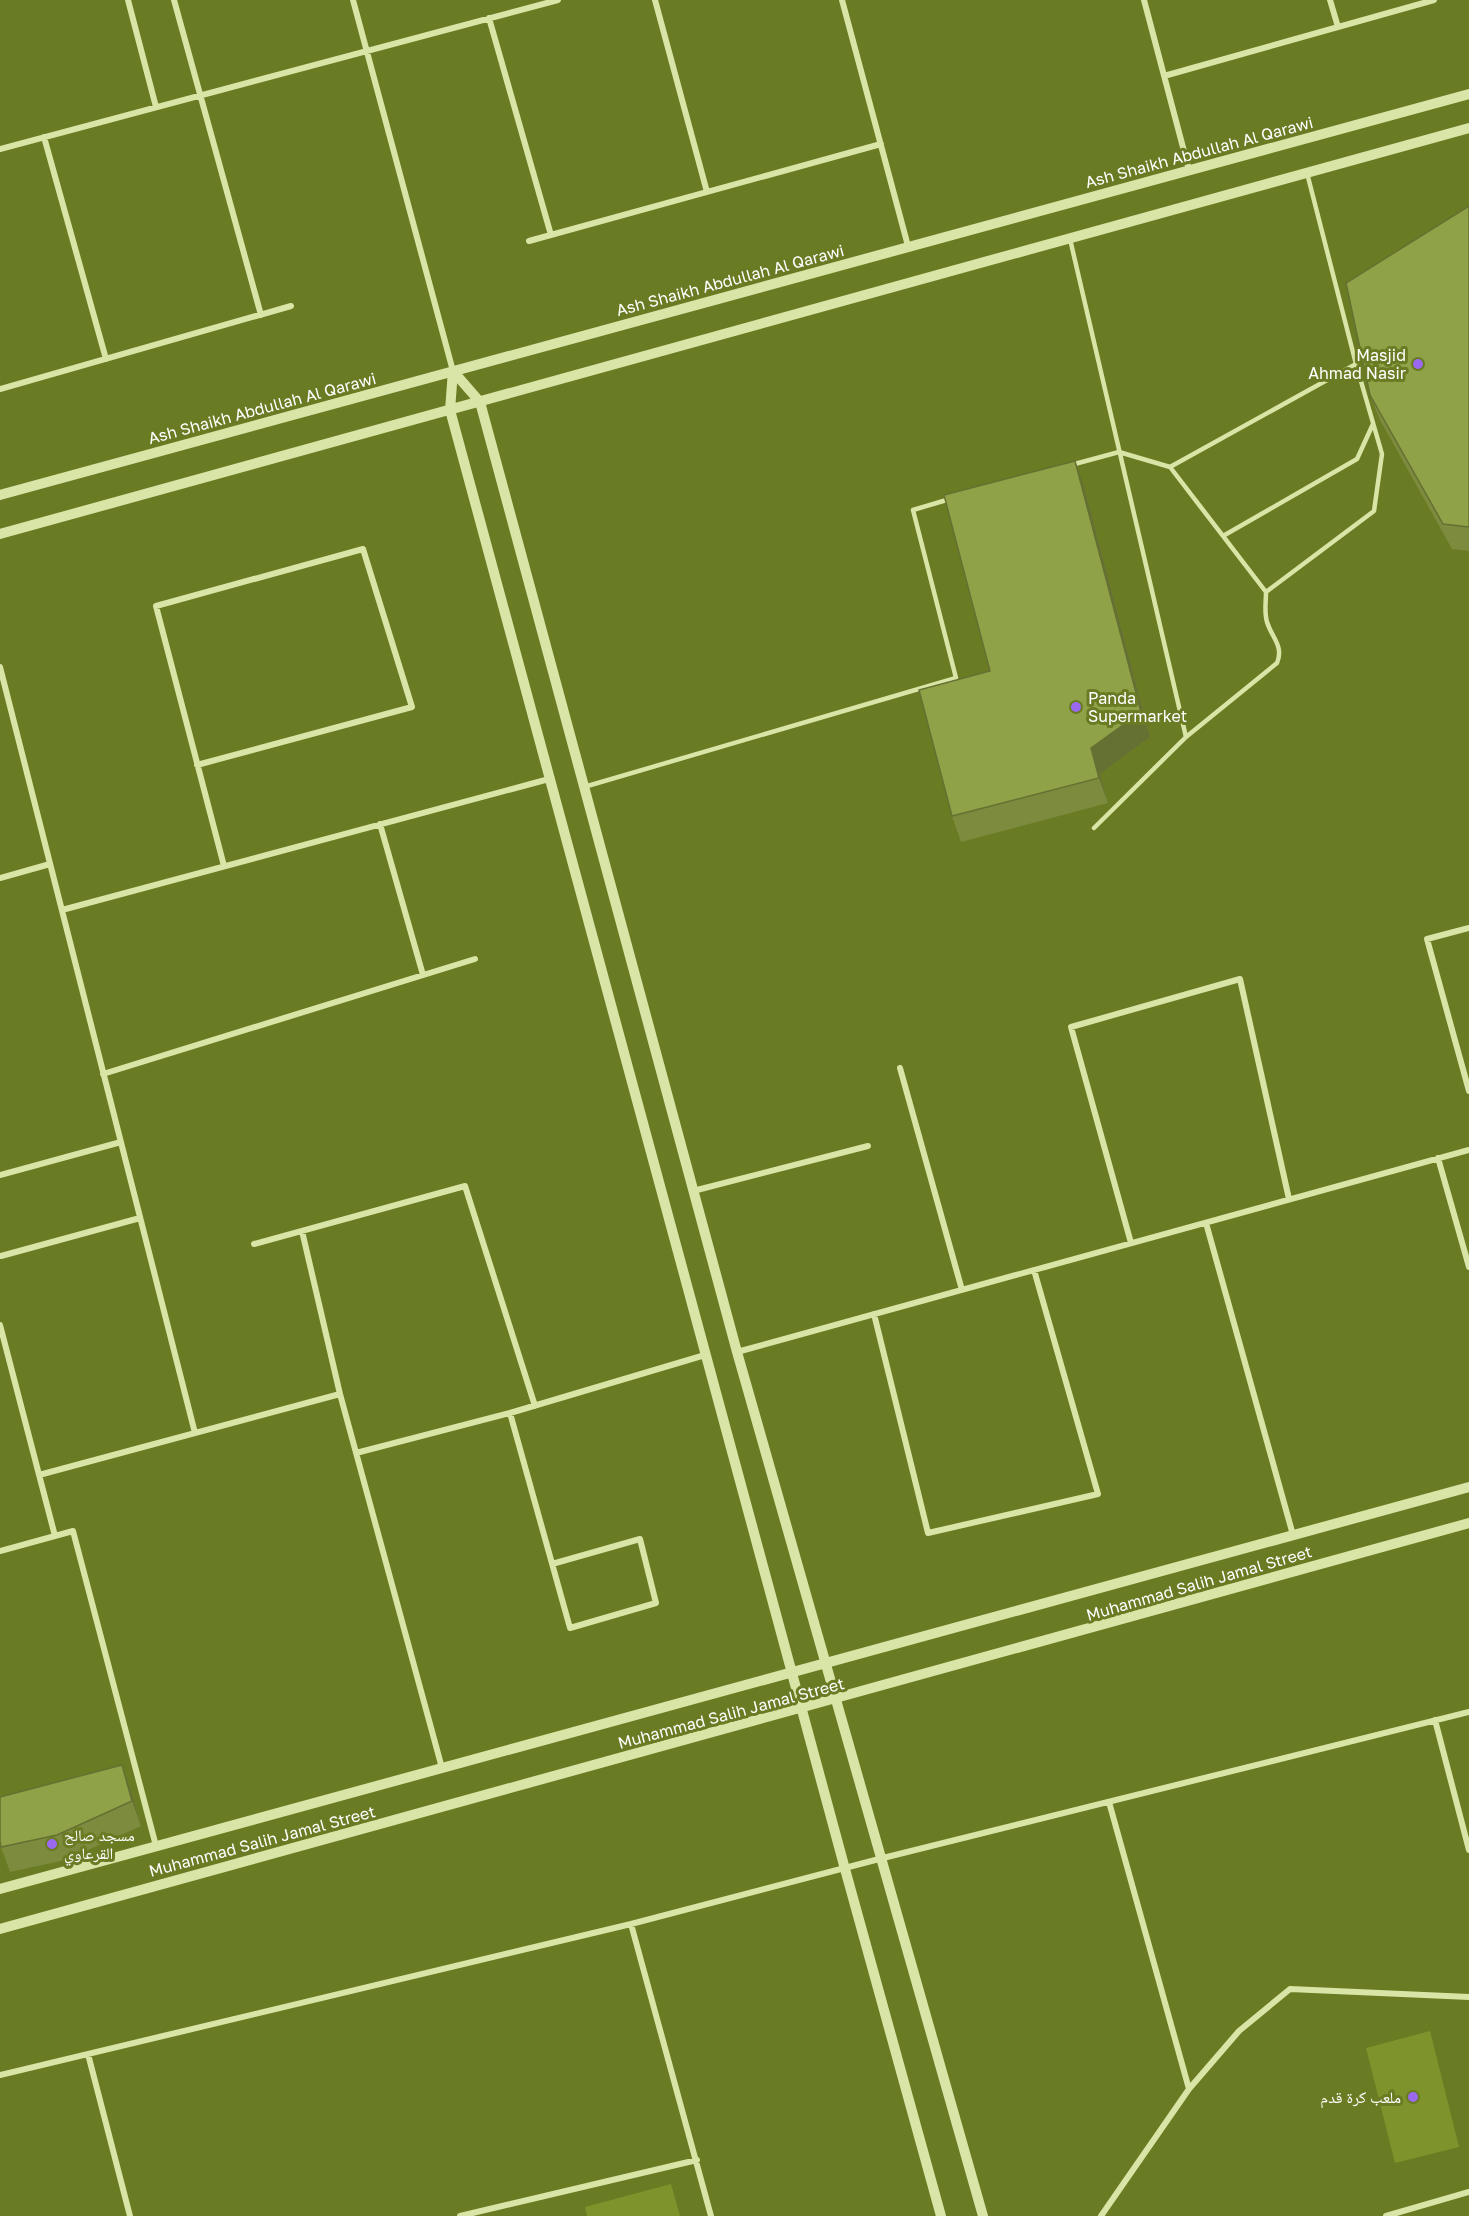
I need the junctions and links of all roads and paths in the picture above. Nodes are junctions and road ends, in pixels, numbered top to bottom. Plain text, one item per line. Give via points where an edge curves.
1 (128, 0) edge
2 (174, 0) edge
3 (353, 0) edge
4 (558, 0) edge
5 (656, 0) edge
6 (842, 0) edge
7 (1144, 0) edge
8 (1330, 0) edge
9 (1434, 0) edge
10 (489, 18) junction
11 (1338, 27) junction
12 (367, 52) junction
13 (1164, 76) junction
14 (1469, 94) edge
15 (199, 96) junction
16 (156, 107) junction
17 (1469, 128) edge
18 (44, 137) junction
19 (881, 144) junction
20 (0, 149) edge
21 (1189, 170) junction
22 (1307, 173) junction
23 (707, 192) junction
24 (551, 235) junction
25 (1070, 238) junction
26 (530, 241) dead end
27 (908, 246) junction
28 (291, 306) dead end
29 (261, 315) junction
30 (106, 359) junction
31 (1356, 364) junction
32 (453, 371) junction
33 (0, 389) edge
34 (480, 402) junction
35 (450, 410) junction
36 (1373, 424) junction
37 (1119, 452) junction
38 (1170, 467) junction
39 (1062, 468) edge
40 (0, 495) edge
41 (959, 497) edge
42 (0, 534) edge
43 (1223, 536) junction
44 (1266, 592) junction
45 (0, 667) edge
46 (9, 704) junction
47 (0, 707) edge
48 (1186, 736) junction
49 (197, 765) junction
50 (549, 779) junction
51 (584, 787) junction
52 (380, 825) junction
53 (1094, 828) dead end
54 (50, 864) junction
55 (224, 866) junction
56 (0, 878) edge
57 (62, 910) junction
58 (1469, 928) edge
59 (475, 959) dead end
60 (423, 975) junction
61 (900, 1068) dead end
62 (103, 1074) junction
63 (1469, 1091) edge
64 (121, 1143) junction
65 (868, 1146) dead end
66 (1469, 1150) edge
67 (1438, 1158) junction
68 (0, 1175) edge
69 (693, 1191) junction
70 (1289, 1199) junction
71 (140, 1218) junction
72 (1206, 1223) junction
73 (302, 1231) junction
74 (1131, 1243) junction
75 (254, 1244) dead end
76 (2, 1256) dead end
77 (1469, 1267) edge
78 (1034, 1270) junction
79 (962, 1290) junction
80 (874, 1314) junction
81 (0, 1325) edge
82 (737, 1352) junction
83 (705, 1355) junction
84 (340, 1394) junction
85 (535, 1406) junction
86 (510, 1413) junction
87 (195, 1433) junction
88 (356, 1453) junction
89 (39, 1475) junction
90 (1469, 1487) edge
91 (1469, 1523) edge
92 (1293, 1535) junction
93 (55, 1536) junction
94 (0, 1551) edge
95 (552, 1564) junction
96 (825, 1663) junction
97 (791, 1672) junction
98 (836, 1700) junction
99 (801, 1708) junction
100 (1469, 1712) edge
101 (1435, 1720) junction
102 (442, 1768) junction
103 (1108, 1802) junction
104 (156, 1846) junction
105 (1469, 1850) edge
106 (883, 1858) junction
107 (845, 1869) junction
108 (0, 1889) edge
109 (631, 1924) junction
110 (0, 1929) edge
111 (1469, 1997) edge
112 (88, 2054) junction
113 (0, 2075) edge
114 (1189, 2089) junction
115 (697, 2160) junction
116 (1469, 2192) edge
117 (1398, 2214) edge
118 (130, 2216) edge
119 (460, 2216) edge
120 (711, 2216) edge
121 (940, 2216) edge
122 (983, 2216) edge
123 (1101, 2216) edge
124 (1386, 2216) edge

1 - 16 street
2 - 15 street
3 - 12 street
4 - 10 street
5 - 23 street
6 - 19 street
7 - 13 street
8 - 11 street
9 - 11 street
10 - 12 street
10 - 24 street
11 - 13 street
12 - 15 street
12 - 32 street
13 - 21 street
14 - 21 street, Ash Shaikh Abdullah Al Qarawi
15 - 16 street
15 - 29 street
16 - 18 street
17 - 22 street
18 - 20 street
18 - 30 street
19 - 23 street
19 - 27 street
21 - 27 street, Ash Shaikh Abdullah Al Qarawi
22 - 25 street
22 - 31 lane
23 - 24 street
24 - 26 street
25 - 34 street
25 - 37 lane
27 - 32 street, Ash Shaikh Abdullah Al Qarawi
28 - 29 street
29 - 30 street
30 - 33 street
31 - 36 lane
31 - 38 lane
32 - 34 street
32 - 35 street
32 - 40 street, Ash Shaikh Abdullah Al Qarawi
34 - 35 street
34 - 51 street
35 - 42 street
35 - 50 street
36 - 43 lane via 1357,459
36 - 44 lane via 1382,454 1374,511
37 - 38 lane
37 - 39 lane
37 - 48 lane
38 - 43 lane
41 - 51 lane via 913,510 956,678
43 - 44 lane
44 - 48 lane via 1267,623 1279,645 1277,663
45 - 46 street
46 - 47 street
46 - 54 street
48 - 53 lane
49 - 49 street via 156,606 363,549 412,707
49 - 55 street
50 - 52 street
50 - 83 street
51 - 69 street
52 - 55 street
52 - 60 street
54 - 56 street
54 - 57 street
55 - 57 street
57 - 62 street
58 - 63 street via 1427,939
59 - 60 street
60 - 62 street
61 - 79 street
62 - 64 street
64 - 68 street
64 - 71 street
65 - 69 street
66 - 67 street
67 - 70 street
67 - 77 street
69 - 82 street
70 - 72 street
70 - 74 street via 1239,979 1071,1027
71 - 76 street
71 - 87 street
72 - 74 street
72 - 92 street
73 - 75 street
73 - 84 street
73 - 85 street via 465,1186
74 - 78 street
78 - 79 street
78 - 80 street via 1098,1494 928,1533
79 - 80 street
80 - 82 street
81 - 89 street
82 - 96 street
83 - 85 street
83 - 97 street
84 - 87 street
84 - 88 street
85 - 86 street
86 - 88 street
86 - 95 street
87 - 89 street
88 - 102 street
89 - 93 street
90 - 92 street, Muhammad Salih Jamal Street
91 - 98 street, Muhammad Salih Jamal Street
92 - 96 street, Muhammad Salih Jamal Street
93 - 94 street
93 - 104 street via 73,1531
95 - 95 street via 570,1628 656,1603 640,1539
96 - 97 street, Muhammad Salih Jamal Street
96 - 98 street
97 - 99 street
97 - 102 street, Muhammad Salih Jamal Street
98 - 99 street, Muhammad Salih Jamal Street
98 - 106 street
99 - 107 street
99 - 110 street, Muhammad Salih Jamal Street
100 - 101 street
101 - 103 street
101 - 105 street
102 - 104 street, Muhammad Salih Jamal Street
103 - 106 street
103 - 114 street
104 - 108 street, Muhammad Salih Jamal Street
106 - 107 street
106 - 122 street
107 - 109 street
107 - 121 street
109 - 112 street
109 - 115 street
111 - 114 street via 1290,1989 1239,2031
112 - 113 street
112 - 118 street
114 - 123 street
115 - 119 street
115 - 120 street
116 - 117 street
117 - 124 street

